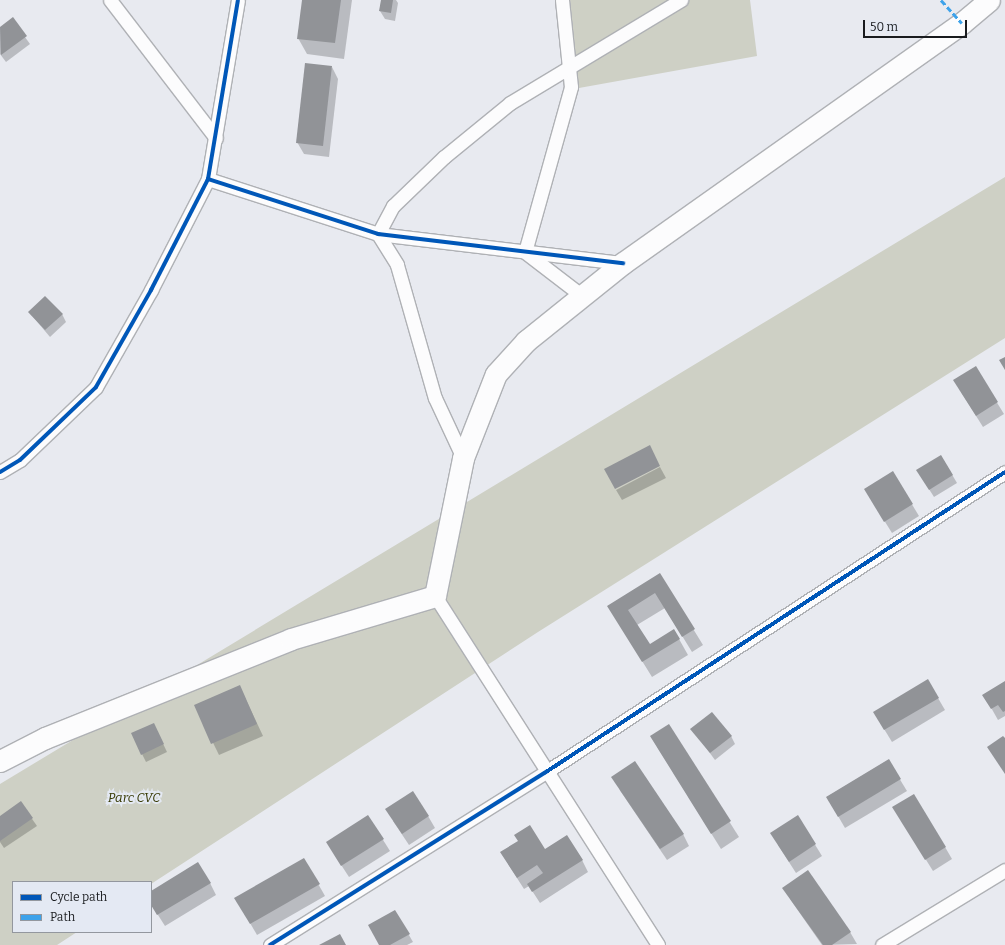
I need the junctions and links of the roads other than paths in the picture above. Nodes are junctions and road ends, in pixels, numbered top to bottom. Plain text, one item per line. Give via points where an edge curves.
1 (110, 0) edge
2 (238, 0) edge
3 (562, 0) edge
4 (681, 0) edge
5 (989, 0) edge
6 (569, 69) junction
7 (216, 138) junction
8 (208, 179) junction
9 (378, 234) junction
10 (525, 252) junction
11 (623, 262) junction
12 (581, 295) junction
13 (463, 458) junction
14 (0, 472) edge
15 (1005, 472) edge
16 (435, 596) junction
17 (0, 761) edge
18 (546, 772) junction
19 (1005, 870) edge
20 (270, 945) edge
21 (658, 945) edge
22 (882, 945) edge

1 - 7 street
2 - 7 street
3 - 6 street
4 - 6 street via 628,30
5 - 11 main road via 956,27
6 - 9 street via 510,103 444,157 393,206
6 - 10 street via 571,87
7 - 8 street
8 - 9 street
8 - 14 street via 151,290 96,387 20,460
9 - 10 street
9 - 13 street via 396,265 434,398
10 - 11 street
10 - 12 street
11 - 12 main road
12 - 13 main road via 526,341 496,374
13 - 16 main road
15 - 18 street
16 - 17 main road via 290,639 45,738
16 - 18 street
18 - 20 street
18 - 21 street
19 - 22 street

